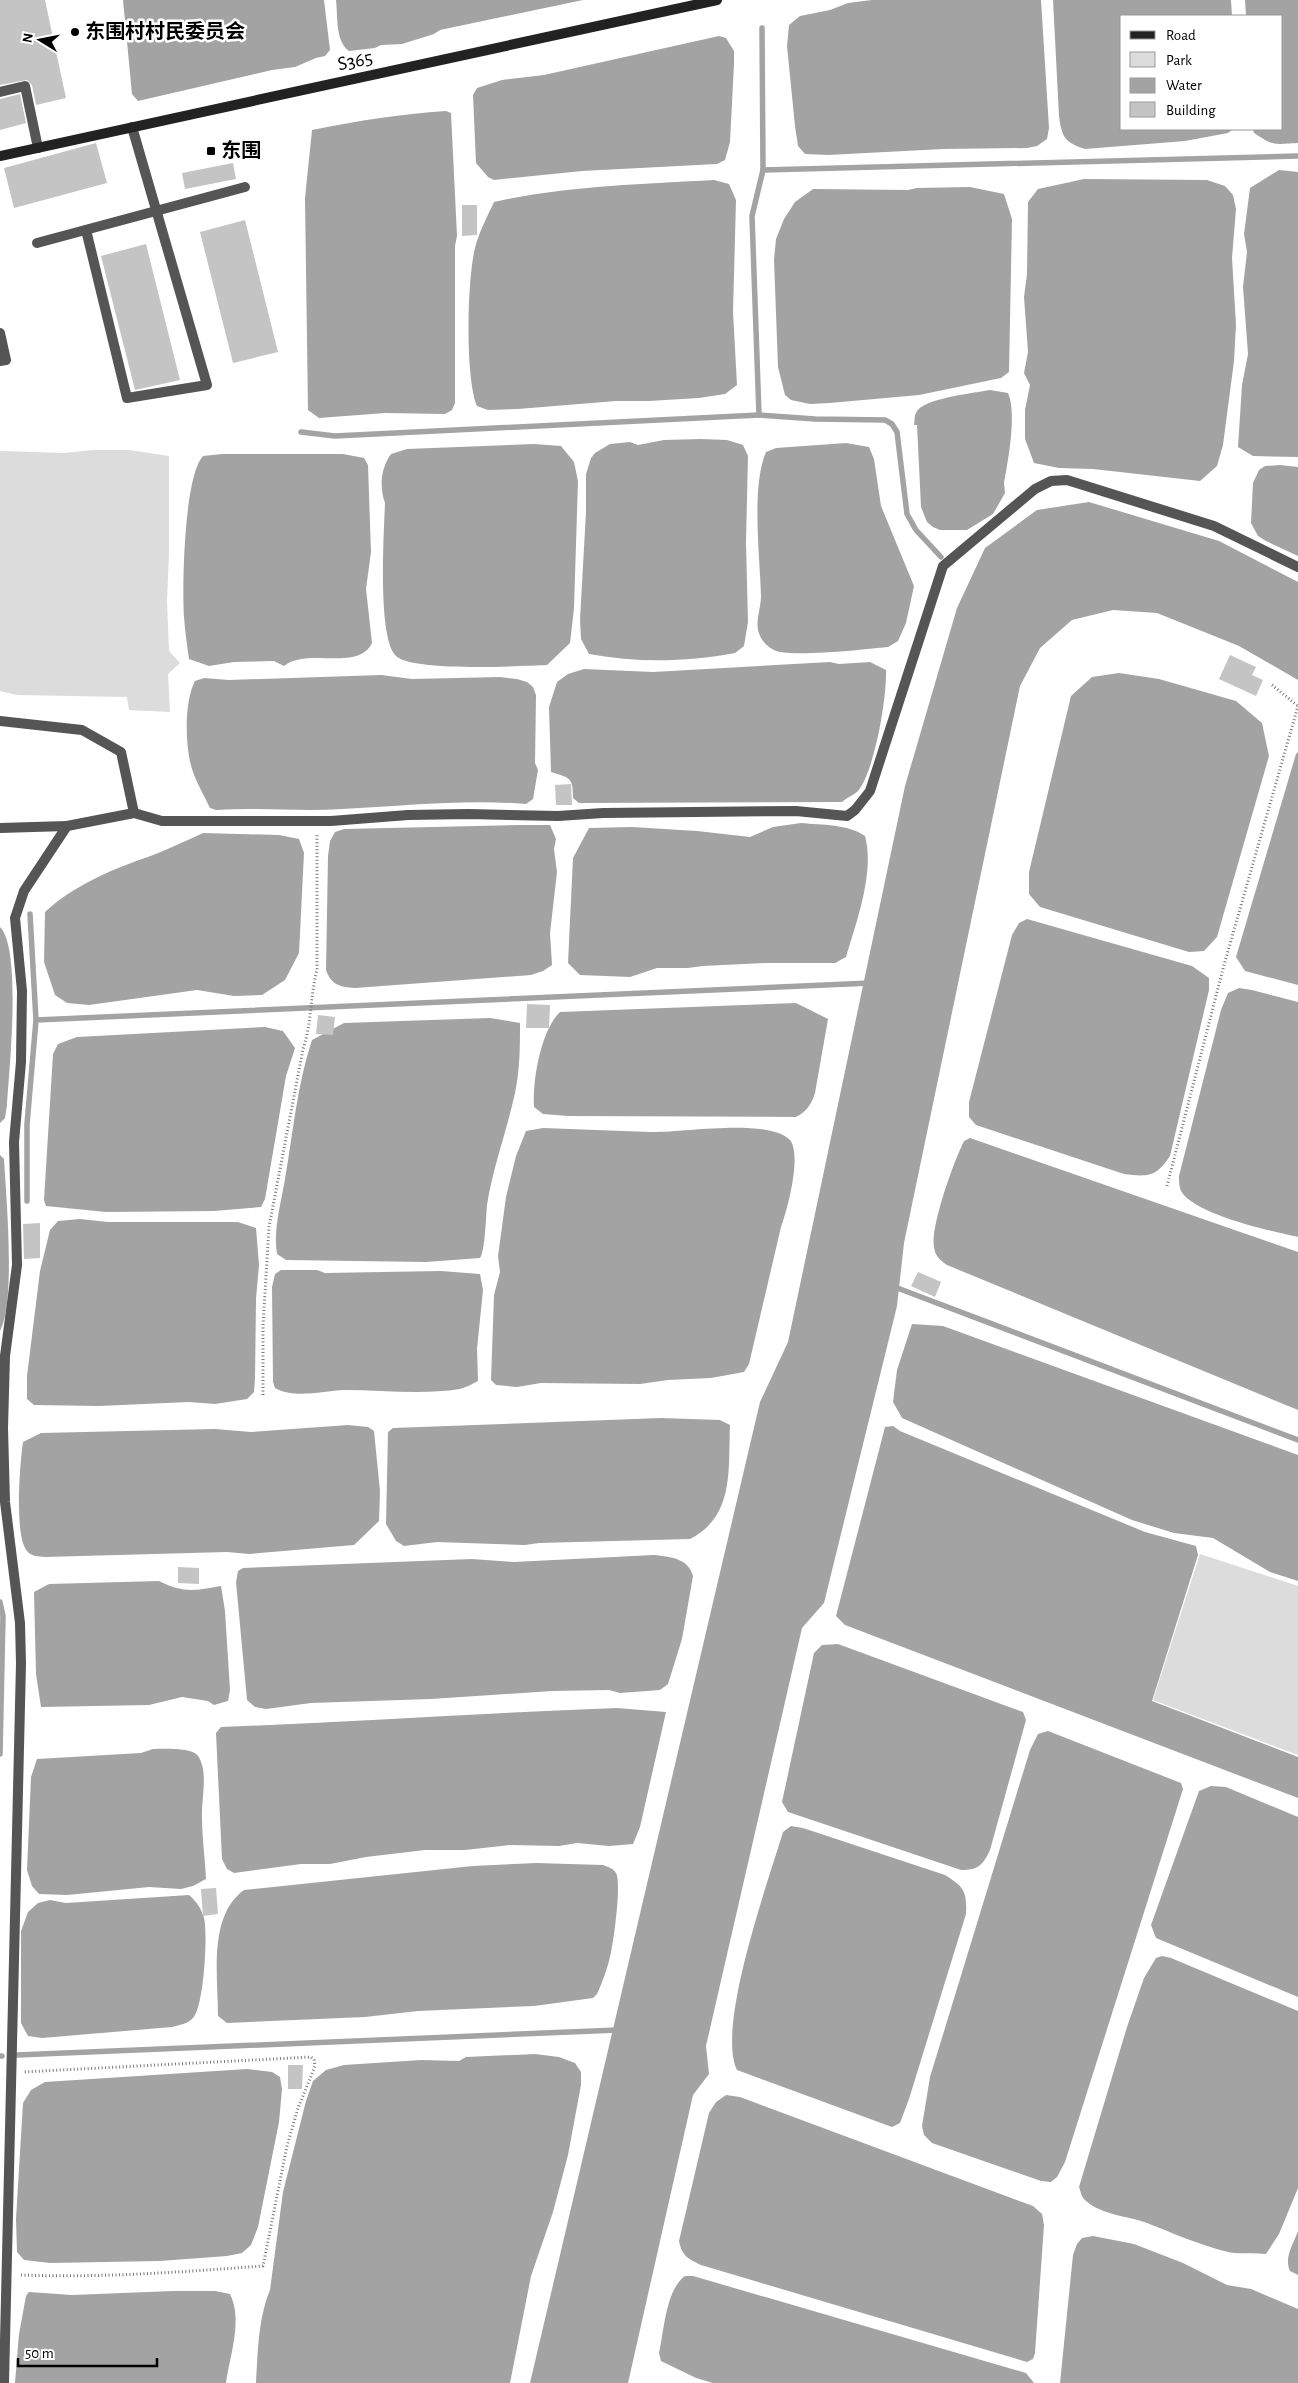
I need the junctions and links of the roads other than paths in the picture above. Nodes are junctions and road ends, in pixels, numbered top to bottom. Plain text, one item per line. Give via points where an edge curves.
1 (717, 0) edge
2 (0, 92) edge
3 (132, 128) junction
4 (38, 148) junction
5 (0, 156) edge
6 (245, 188) dead end
7 (156, 211) junction
8 (86, 230) junction
9 (37, 243) dead end
10 (0, 333) edge
11 (0, 361) edge
12 (1298, 567) edge
13 (0, 721) edge
14 (134, 813) junction
15 (68, 826) junction
16 (0, 828) edge
17 (4, 2383) edge

1 - 3 street, S365
2 - 4 street via 25,86
3 - 4 street, S365
3 - 7 street
4 - 5 street, S365
6 - 7 street
7 - 8 street
7 - 8 street via 207,385 127,398
8 - 9 street
10 - 11 street via 6,360
12 - 14 street via 1214,526 1068,480 1052,481 1034,489 943,566 870,791 856,810 847,816 796,811 162,821
13 - 14 street via 82,730 121,752
14 - 15 street
15 - 16 street
15 - 17 street via 24,891 15,918 22,991 21,1062 14,1142 17,1265 5,1356 3,1428 5,1502 20,1623 21,1663

